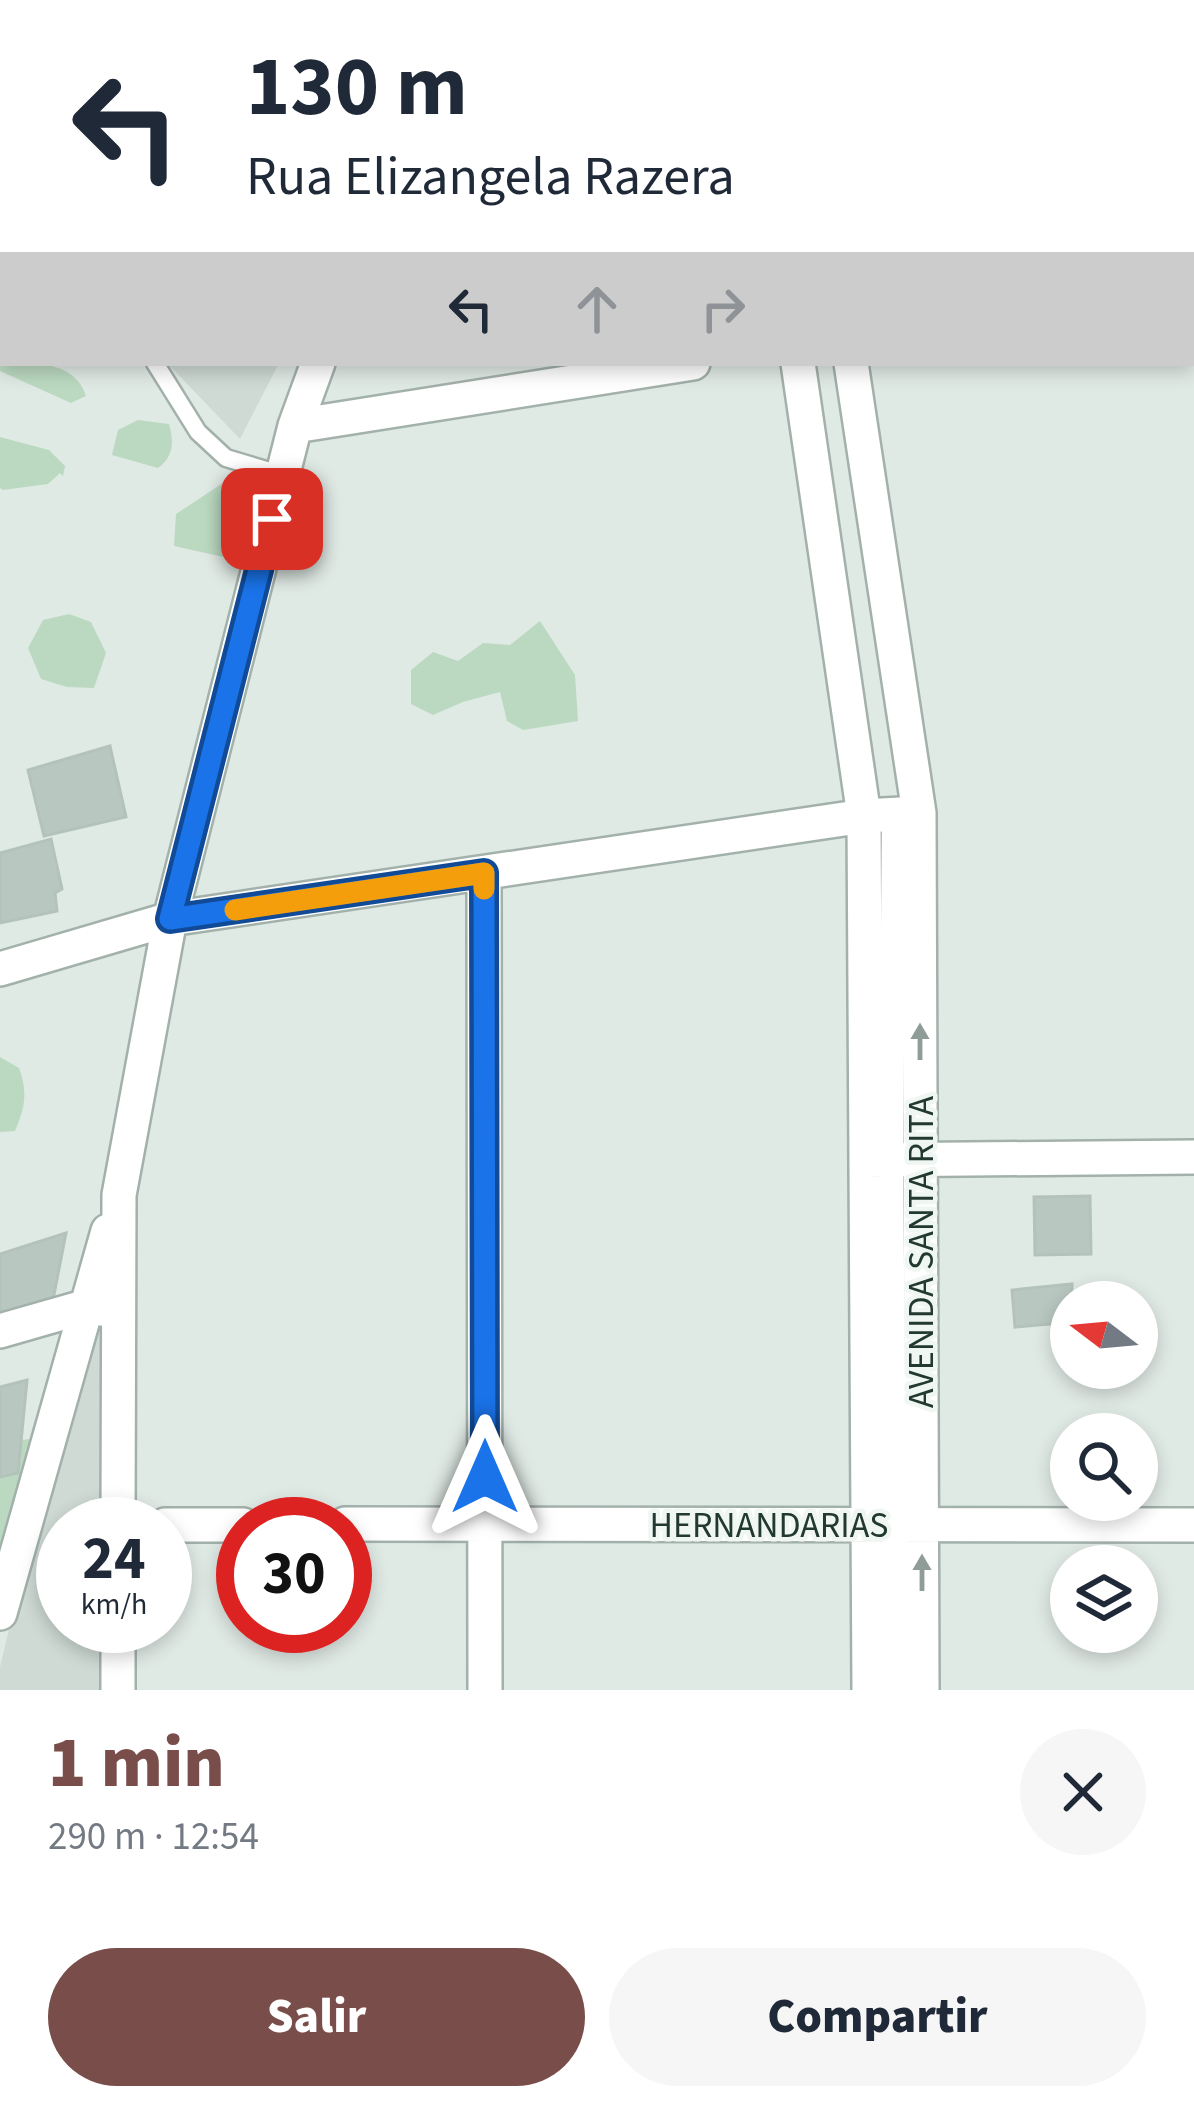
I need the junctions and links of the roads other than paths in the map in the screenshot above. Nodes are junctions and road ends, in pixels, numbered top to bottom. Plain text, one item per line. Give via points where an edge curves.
1 (157, 366) edge
2 (317, 366) edge
3 (674, 366) edge
4 (799, 366) edge
5 (851, 366) edge
6 (296, 426) junction
7 (283, 475) junction
8 (892, 814) junction
9 (484, 873) junction
10 (170, 919) junction
11 (0, 969) edge
12 (1194, 1156) edge
13 (893, 1159) junction
14 (103, 1309) junction
15 (0, 1331) edge
16 (116, 1497) edge
17 (485, 1523) junction
18 (372, 1524) edge
19 (894, 1525) junction
20 (1194, 1526) edge
21 (0, 1612) edge
22 (118, 1653) edge
23 (118, 1690) edge
24 (485, 1690) edge
25 (869, 1690) edge
26 (896, 1690) edge
27 (922, 1690) edge

1 - 7 lane via 198,432 226,458
2 - 6 street
3 - 6 street
4 - 8 street
5 - 8 street, AVENIDA SANTA RITA
6 - 7 street
7 - 10 street
8 - 9 street
8 - 13 street
13 -> 8 street, AVENIDA SANTA RITA
9 - 10 street
9 - 17 street
10 - 11 street
10 - 14 street
12 - 13 street
13 - 19 street, AVENIDA SANTA RITA
13 - 19 street, AVENIDA SANTA RITA
14 - 15 street
14 - 16 street
14 - 21 street
17 - 18 street, HERNANDARIAS
17 - 19 street, HERNANDARIAS
17 - 24 street
19 - 20 street, HERNANDARIAS
19 - 25 street, AVENIDA SANTA RITA
19 - 26 street
27 -> 19 street, AVENIDA SANTA RITA
22 - 23 street

